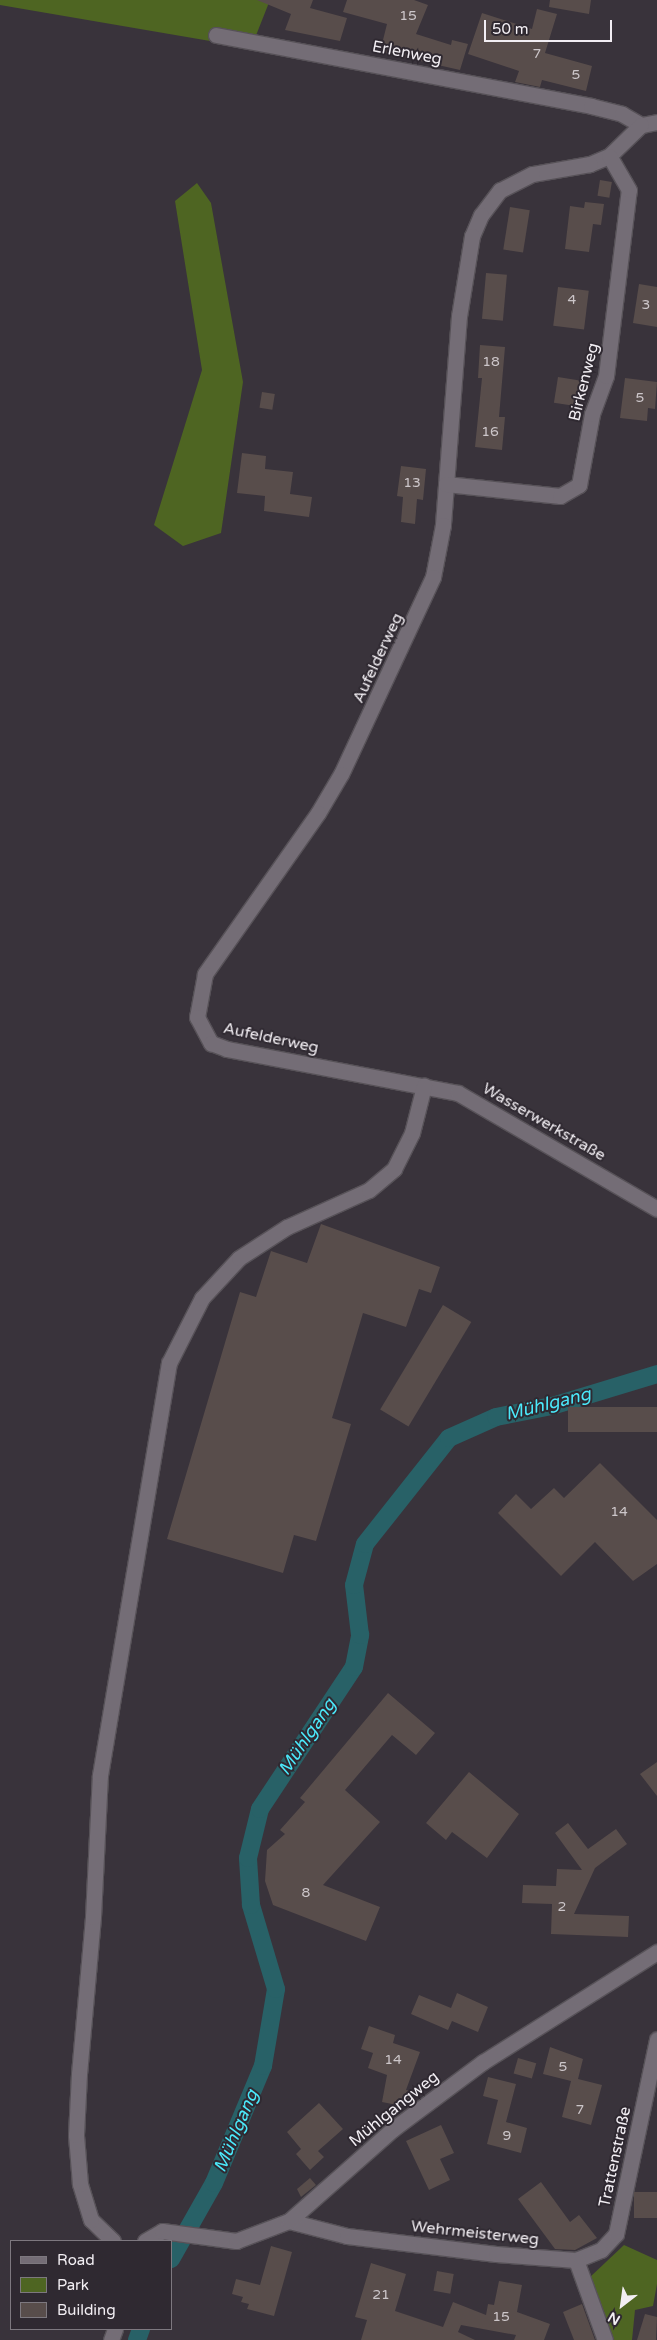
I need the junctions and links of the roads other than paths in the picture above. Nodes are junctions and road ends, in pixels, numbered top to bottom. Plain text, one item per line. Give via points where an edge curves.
1 (216, 35) dead end
2 (657, 122) edge
3 (641, 125) junction
4 (609, 156) junction
5 (446, 484) junction
6 (424, 1086) junction
7 (657, 1209) edge
8 (657, 1952) edge
9 (657, 2039) edge
10 (289, 2221) junction
11 (112, 2240) edge
12 (147, 2240) edge
13 (576, 2260) junction
14 (605, 2340) edge

1 - 3 street, Erlenweg via 590,106 622,114
2 - 3 street
3 - 4 street, Aufelderweg
4 - 5 street, Aufelderweg via 590,164 532,174 514,182 500,190 481,215 472,236 459,316
4 - 5 street, Birkenweg via 629,190 606,376 592,414 579,485 560,496
5 - 6 street, Aufelderweg via 440,540 424,603 323,805 205,974 197,1017 211,1043 227,1049
6 - 7 street, Wasserwerkstraße via 458,1093 484,1105
6 - 11 street via 403,1153 382,1182 271,1236 239,1258 202,1298 169,1363 100,1775 93,1917 77,2112 84,2201 91,2220
8 - 10 street, Mühlgangweg via 483,2062 393,2129
9 - 13 street, Trattenstraße via 616,2234 600,2250
10 - 12 street, Mühlgangweg via 236,2240 162,2231
10 - 13 street, Wehrmeisterweg via 347,2236
13 - 14 street

